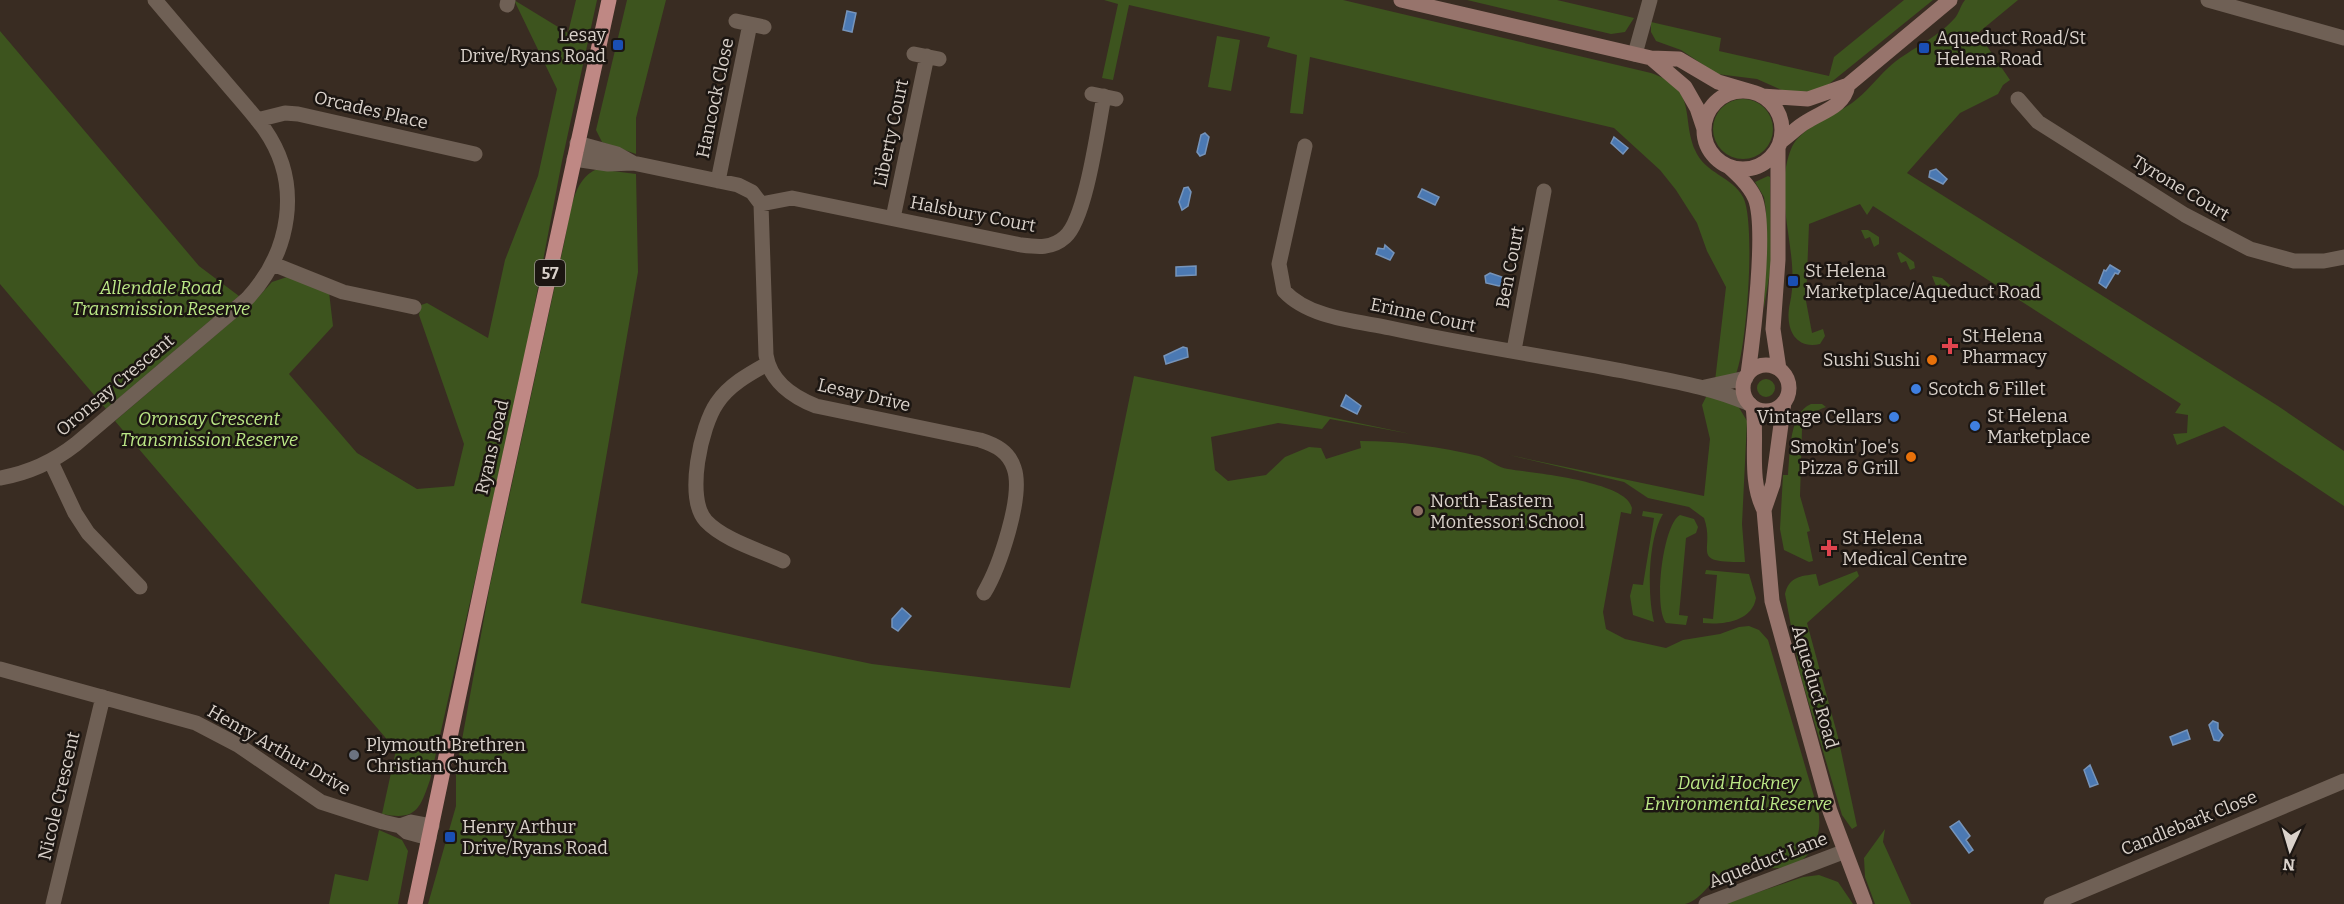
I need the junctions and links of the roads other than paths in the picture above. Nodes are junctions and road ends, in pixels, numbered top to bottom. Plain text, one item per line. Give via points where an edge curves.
1 (155, 0) edge
2 (609, 0) edge
3 (1401, 0) edge
4 (1650, 0) edge
5 (1950, 0) edge
6 (2208, 0) edge
7 (750, 24) dead end
8 (2344, 38) edge
9 (1635, 54) junction
10 (927, 56) dead end
11 (1651, 58) junction
12 (1848, 85) junction
13 (1757, 94) junction
14 (1104, 96) dead end
15 (2018, 99) dead end
16 (257, 120) junction
17 (1704, 129) junction
18 (577, 143) junction
19 (1779, 144) junction
20 (1305, 146) dead end
21 (475, 154) dead end
22 (574, 159) junction
23 (633, 163) junction
24 (1727, 166) junction
25 (718, 181) junction
26 (1544, 191) dead end
27 (761, 204) junction
28 (892, 218) junction
29 (2344, 257) edge
30 (273, 264) junction
31 (414, 307) dead end
32 (1514, 350) junction
33 (767, 364) junction
34 (1779, 369) junction
35 (1747, 376) junction
36 (1705, 387) junction
37 (1784, 402) junction
38 (1752, 405) junction
39 (51, 462) junction
40 (0, 478) edge
41 (1764, 510) junction
42 (783, 561) dead end
43 (140, 587) dead end
44 (984, 593) dead end
45 (0, 669) edge
46 (103, 696) junction
47 (2344, 781) edge
48 (430, 832) junction
49 (1844, 852) junction
50 (54, 904) edge
51 (415, 904) edge
52 (1706, 904) edge
53 (1865, 904) edge
54 (2051, 904) edge

1 - 16 street, Oronsay Crescent
2 - 18 main road, Ryans Road / 57
3 - 9 main road
4 - 9 street
5 - 12 main road
6 - 8 street
7 - 25 street, Hancock Close
9 - 11 main road
10 - 28 street, Liberty Court
11 - 13 main road via 1678,59 1718,82
11 - 17 main road via 1685,87
12 - 13 main road via 1808,99
12 - 19 main road via 1840,101
13 - 17 main road via 1737,92 1722,97 1711,108
13 - 19 main road via 1778,113 1782,129
14 - 28 street, Halsbury Court via 1080,212 1070,232 1055,244 1028,246
15 - 29 street, Tyrone Court via 2031,116 2048,128 2177,210 2250,249 2294,261
16 - 21 street, Orcades Place via 298,114
16 - 30 street, Oronsay Crescent via 280,158 287,184 285,231
17 - 24 main road via 1708,148
18 - 22 main road, Ryans Road / 57
18 - 23 street via 617,154
19 - 24 main road via 1769,159 1754,168
19 - 34 main road via 1773,329
20 - 32 street, Erinne Court via 1279,264 1281,284 1290,298 1348,319
22 - 23 street
22 - 48 main road, Ryans Road / 57
23 - 25 street
24 - 35 main road via 1751,190 1758,215 1756,293
25 - 27 street via 746,188
26 - 32 street, Ben Court
27 - 28 street, Halsbury Court via 792,198
27 - 33 street
30 - 31 street via 344,292
30 - 39 street, Oronsay Crescent via 247,299
32 - 36 street, Erinne Court
33 - 42 street via 732,386 711,412 694,495 699,512 712,526
33 - 44 street, Lesay Drive via 783,386 810,403 980,440 1004,452 1014,468 1016,491 1002,556
34 - 35 main road via 1766,365
34 - 37 main road via 1789,388
35 - 36 street, Erinne Court
35 - 38 main road via 1744,391
36 - 38 street, Erinne Court
37 - 38 main road via 1770,410
37 - 41 main road, Aqueduct Road via 1773,484
38 - 41 main road, Aqueduct Road via 1757,439 1755,483
39 - 40 street, Oronsay Crescent
39 - 43 street via 88,533
41 - 49 main road, Aqueduct Road via 1766,561 1776,624
45 - 46 street, Henry Arthur Drive
46 - 48 street, Henry Arthur Drive via 196,723 238,745 321,802 400,826 407,832
46 - 50 street, Nicole Crescent
47 - 54 street, Candlebark Close
48 - 51 main road, Ryans Road / 57
49 - 52 street, Aqueduct Lane
49 - 53 main road, Aqueduct Road

